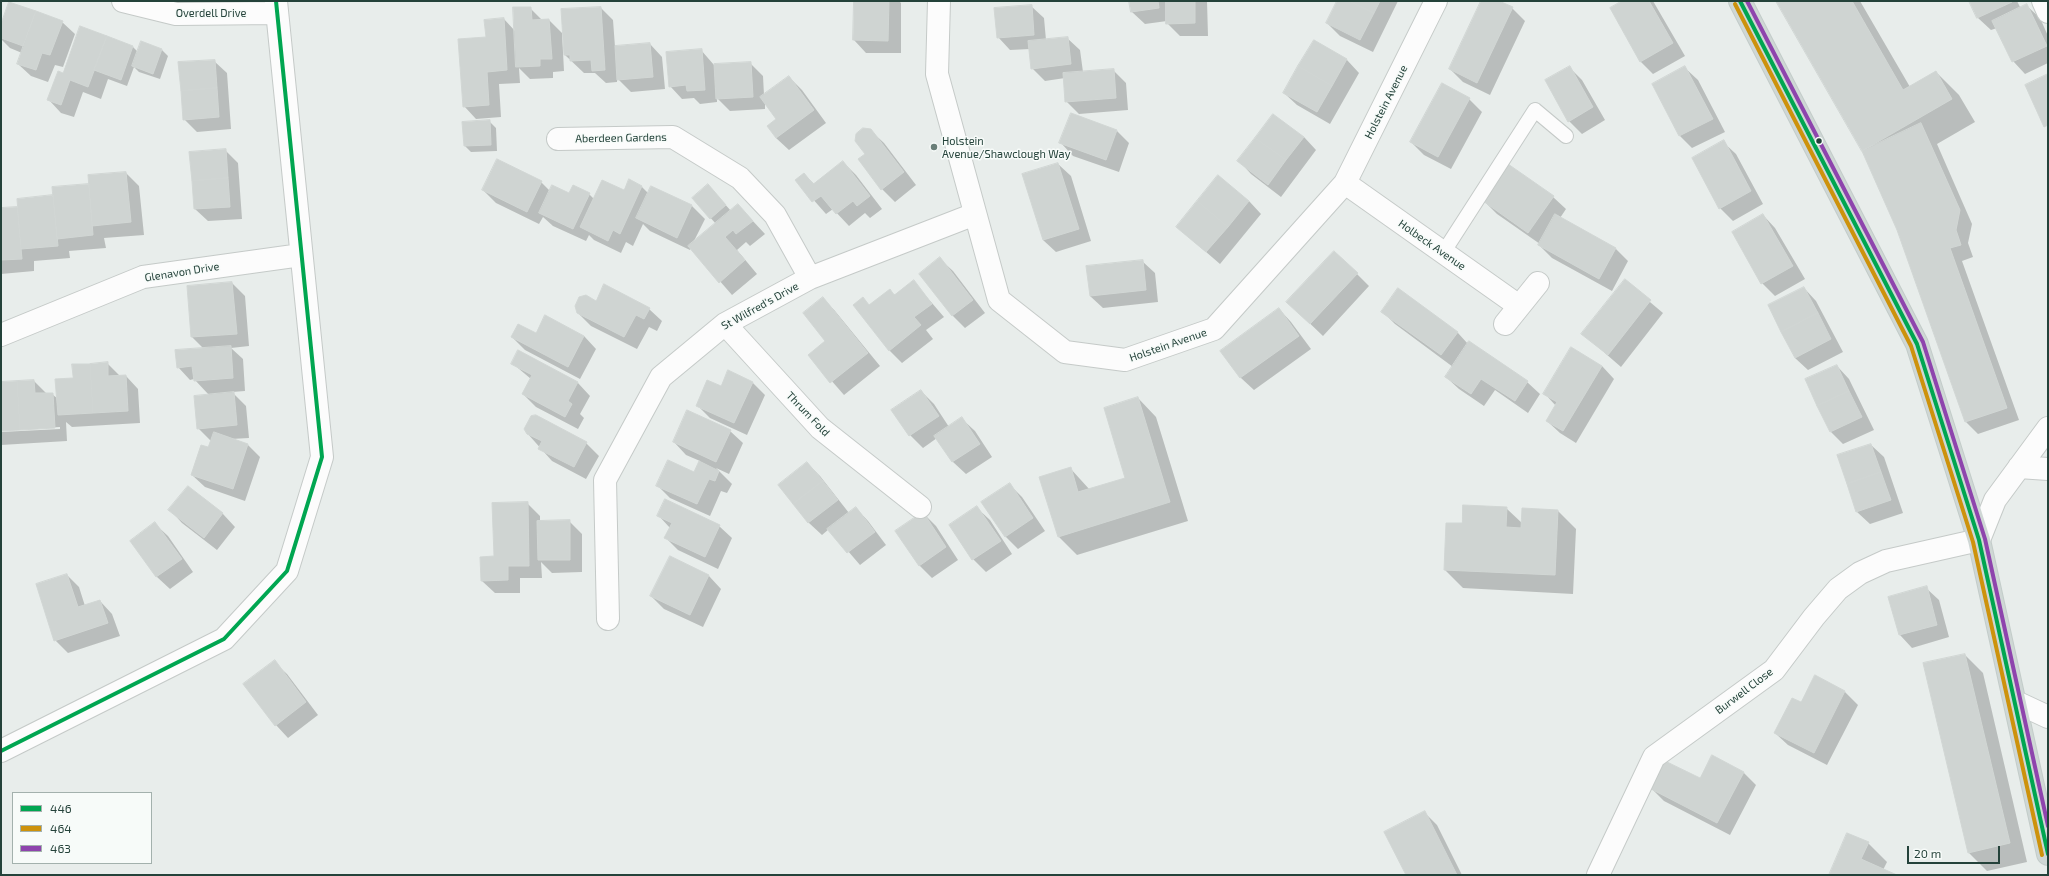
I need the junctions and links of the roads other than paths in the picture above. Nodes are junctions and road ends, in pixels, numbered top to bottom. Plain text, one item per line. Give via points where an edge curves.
1 (123, 1) edge
2 (939, 1) edge
3 (1436, 1) edge
4 (1740, 1) edge
5 (2043, 1) edge
6 (277, 7) edge
7 (2048, 12) edge
8 (1566, 136) dead end
9 (558, 139) dead end
10 (1345, 183) junction
11 (975, 214) junction
12 (1442, 253) junction
13 (302, 255) junction
14 (810, 278) junction
15 (1538, 284) dead end
16 (1519, 306) junction
17 (725, 324) junction
18 (1505, 324) dead end
19 (1, 335) edge
20 (2048, 428) edge
21 (2019, 467) junction
22 (2048, 469) edge
23 (920, 507) dead end
24 (1979, 540) junction
25 (608, 618) dead end
26 (2016, 702) junction
27 (2048, 717) edge
28 (1, 751) edge
29 (2048, 854) edge
30 (1598, 875) edge

1 - 6 street, Overdell Drive via 176,14
2 - 11 street, Holstein Avenue via 937,74
3 - 10 street, Holstein Avenue
4 - 24 main road via 1917,344
5 - 7 street
6 - 13 street
8 - 12 lane via 1536,110
9 - 14 street, Aberdeen Gardens via 673,137 740,178 775,215
10 - 11 street, Holstein Avenue via 1214,329 1125,360 1065,352 999,300
10 - 12 street, Holbeck Avenue
11 - 14 street, St Wilfred's Drive
12 - 16 street, Holbeck Avenue
13 - 19 street, Glenavon Drive via 143,278
13 - 28 street via 322,457 287,571 224,640
14 - 17 street, St Wilfred's Drive
15 - 16 street
16 - 18 street
17 - 23 street, Thrum Fold via 820,428
17 - 25 street, St Wilfred's Drive via 661,377 606,480
20 - 21 street
21 - 22 street
21 - 24 street via 1995,500
24 - 26 main road
24 - 30 street, Burwell Close via 1886,561 1860,573 1838,589 1774,670 1654,757
26 - 27 street
26 - 29 main road

